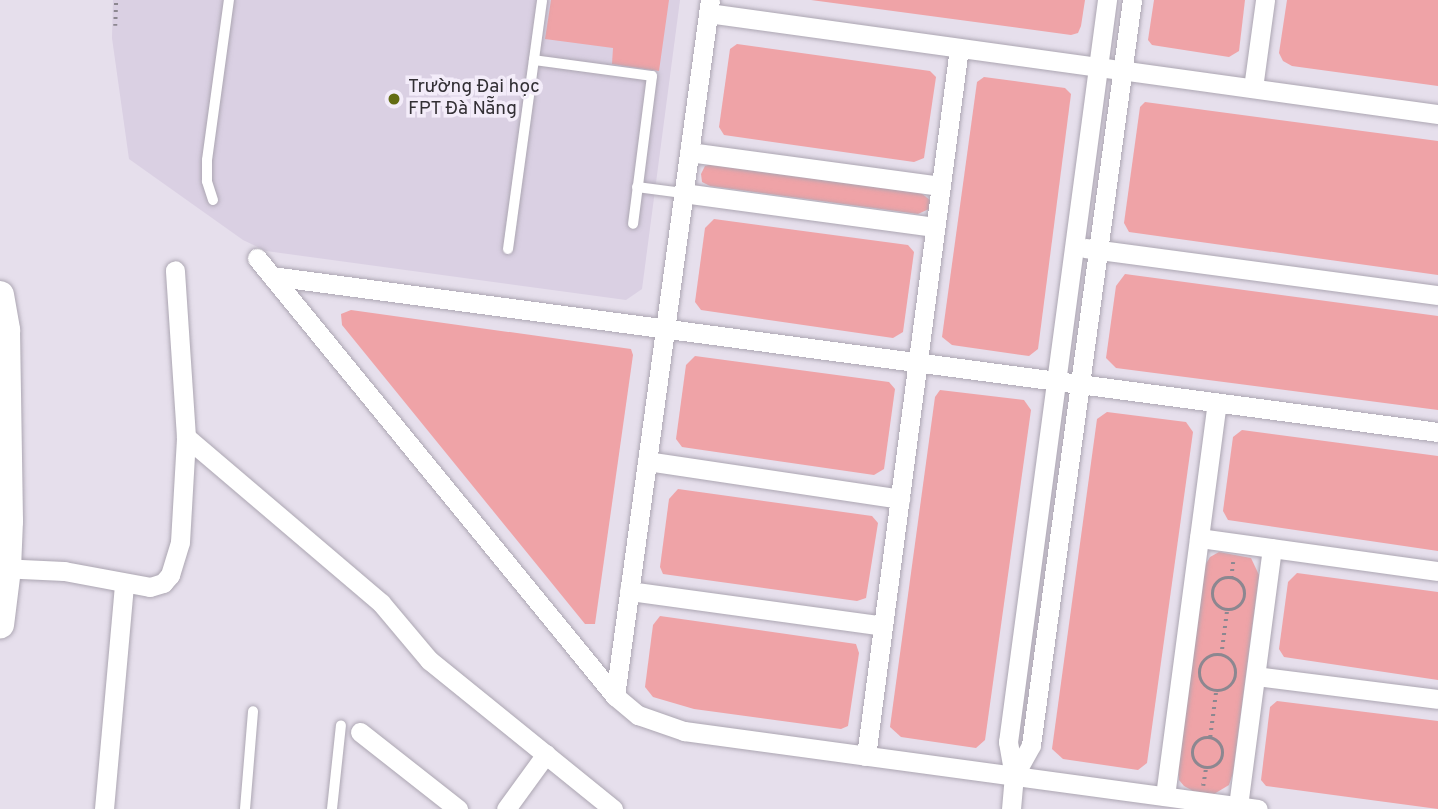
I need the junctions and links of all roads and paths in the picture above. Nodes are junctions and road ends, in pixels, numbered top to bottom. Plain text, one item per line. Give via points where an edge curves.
1 (116, 0) edge
2 (229, 0) edge
3 (542, 0) edge
4 (1107, 0) edge
5 (1132, 0) edge
6 (1265, 0) edge
7 (709, 7) edge
8 (115, 26) dead end
9 (959, 48) junction
10 (534, 60) junction
11 (1098, 67) junction
12 (1122, 70) junction
13 (1253, 88) junction
14 (1438, 114) edge
15 (689, 152) junction
16 (941, 186) junction
17 (637, 187) junction
18 (683, 193) junction
19 (213, 200) dead end
20 (633, 224) dead end
21 (935, 227) junction
22 (1074, 247) junction
23 (509, 248) dead end
24 (1098, 250) junction
25 (257, 258) dead end
26 (175, 270) dead end
27 (272, 276) junction
28 (0, 295) edge
29 (1438, 295) edge
30 (665, 328) junction
31 (918, 362) junction
32 (1056, 381) junction
33 (1080, 384) junction
34 (1217, 402) junction
35 (1438, 432) edge
36 (186, 437) junction
37 (647, 461) junction
38 (217, 463) junction
39 (185, 473) junction
40 (900, 499) junction
41 (1199, 538) junction
42 (1272, 548) junction
43 (1234, 553) dead end
44 (4, 568) edge
45 (1438, 571) edge
46 (1231, 578) junction
47 (124, 583) junction
48 (629, 591) junction
49 (1227, 609) junction
50 (0, 625) edge
51 (883, 626) junction
52 (1221, 656) junction
53 (1256, 676) junction
54 (1216, 691) junction
55 (615, 696) junction
56 (1438, 699) edge
57 (253, 711) dead end
58 (350, 728) joint
59 (1210, 738) junction
60 (546, 754) junction
61 (866, 756) junction
62 (1206, 767) junction
63 (1014, 776) junction
64 (1202, 793) dead end
65 (1165, 796) junction
66 (1248, 808) edge
67 (104, 809) edge
68 (245, 809) edge
69 (332, 809) edge
70 (458, 809) edge
71 (506, 809) edge
72 (613, 809) edge
73 (1011, 809) edge

1 - 8 path
2 - 19 lane via 207,160
3 - 10 lane
4 - 11 street
5 - 12 street
6 - 13 street
7 - 9 street
7 - 15 street
9 - 11 street
9 - 16 street
10 - 17 lane via 652,76
10 - 23 lane
11 - 12 street
11 - 22 street
12 - 13 street
12 - 24 street
13 - 14 street
15 - 16 street
15 - 18 street
16 - 21 street
17 - 18 lane
17 - 20 lane
18 - 21 street
18 - 30 street
21 - 31 street
22 - 24 street
22 - 32 street
24 - 29 street
24 - 33 street
25 - 27 street
26 - 36 street
27 - 30 street
27 - 55 street
28 - 44 street via 6,330
30 - 31 street
30 - 37 street
31 - 32 street
31 - 40 street
32 - 33 street
32 - 63 street via 1008,742
33 - 34 street
33 - 63 street via 1031,745
34 - 35 street
34 - 41 street
36 - 38 street
36 - 39 street
37 - 40 street
37 - 48 street
38 - 39 street via 194,465
38 - 60 street via 381,603 429,660
39 - 47 street via 180,542 170,575 149,587
40 - 51 street
41 - 42 street
41 - 65 street
42 - 45 street
42 - 53 street
43 - 46 path
44 - 47 street via 64,571
44 - 50 street
46 - 49 path via 1217,582 1213,594 1218,605
46 - 49 path via 1241,582 1245,595 1239,607
47 - 67 street
48 - 51 street
48 - 55 street
49 - 52 path
51 - 61 street
52 - 54 path via 1233,663 1236,676 1230,687
52 - 54 path via 1206,660 1200,673 1205,686
53 - 56 street
53 - 66 street
54 - 59 path
55 - 61 street via 638,715 668,727
57 - 68 lane
58 - 69 lane
58 - 70 street
59 - 62 path via 1221,746 1222,756 1215,766
59 - 62 path via 1198,741 1193,752 1195,761
60 - 71 street
60 - 72 street
61 - 63 street
62 - 64 path
63 - 65 street
63 - 73 street
65 - 66 street

